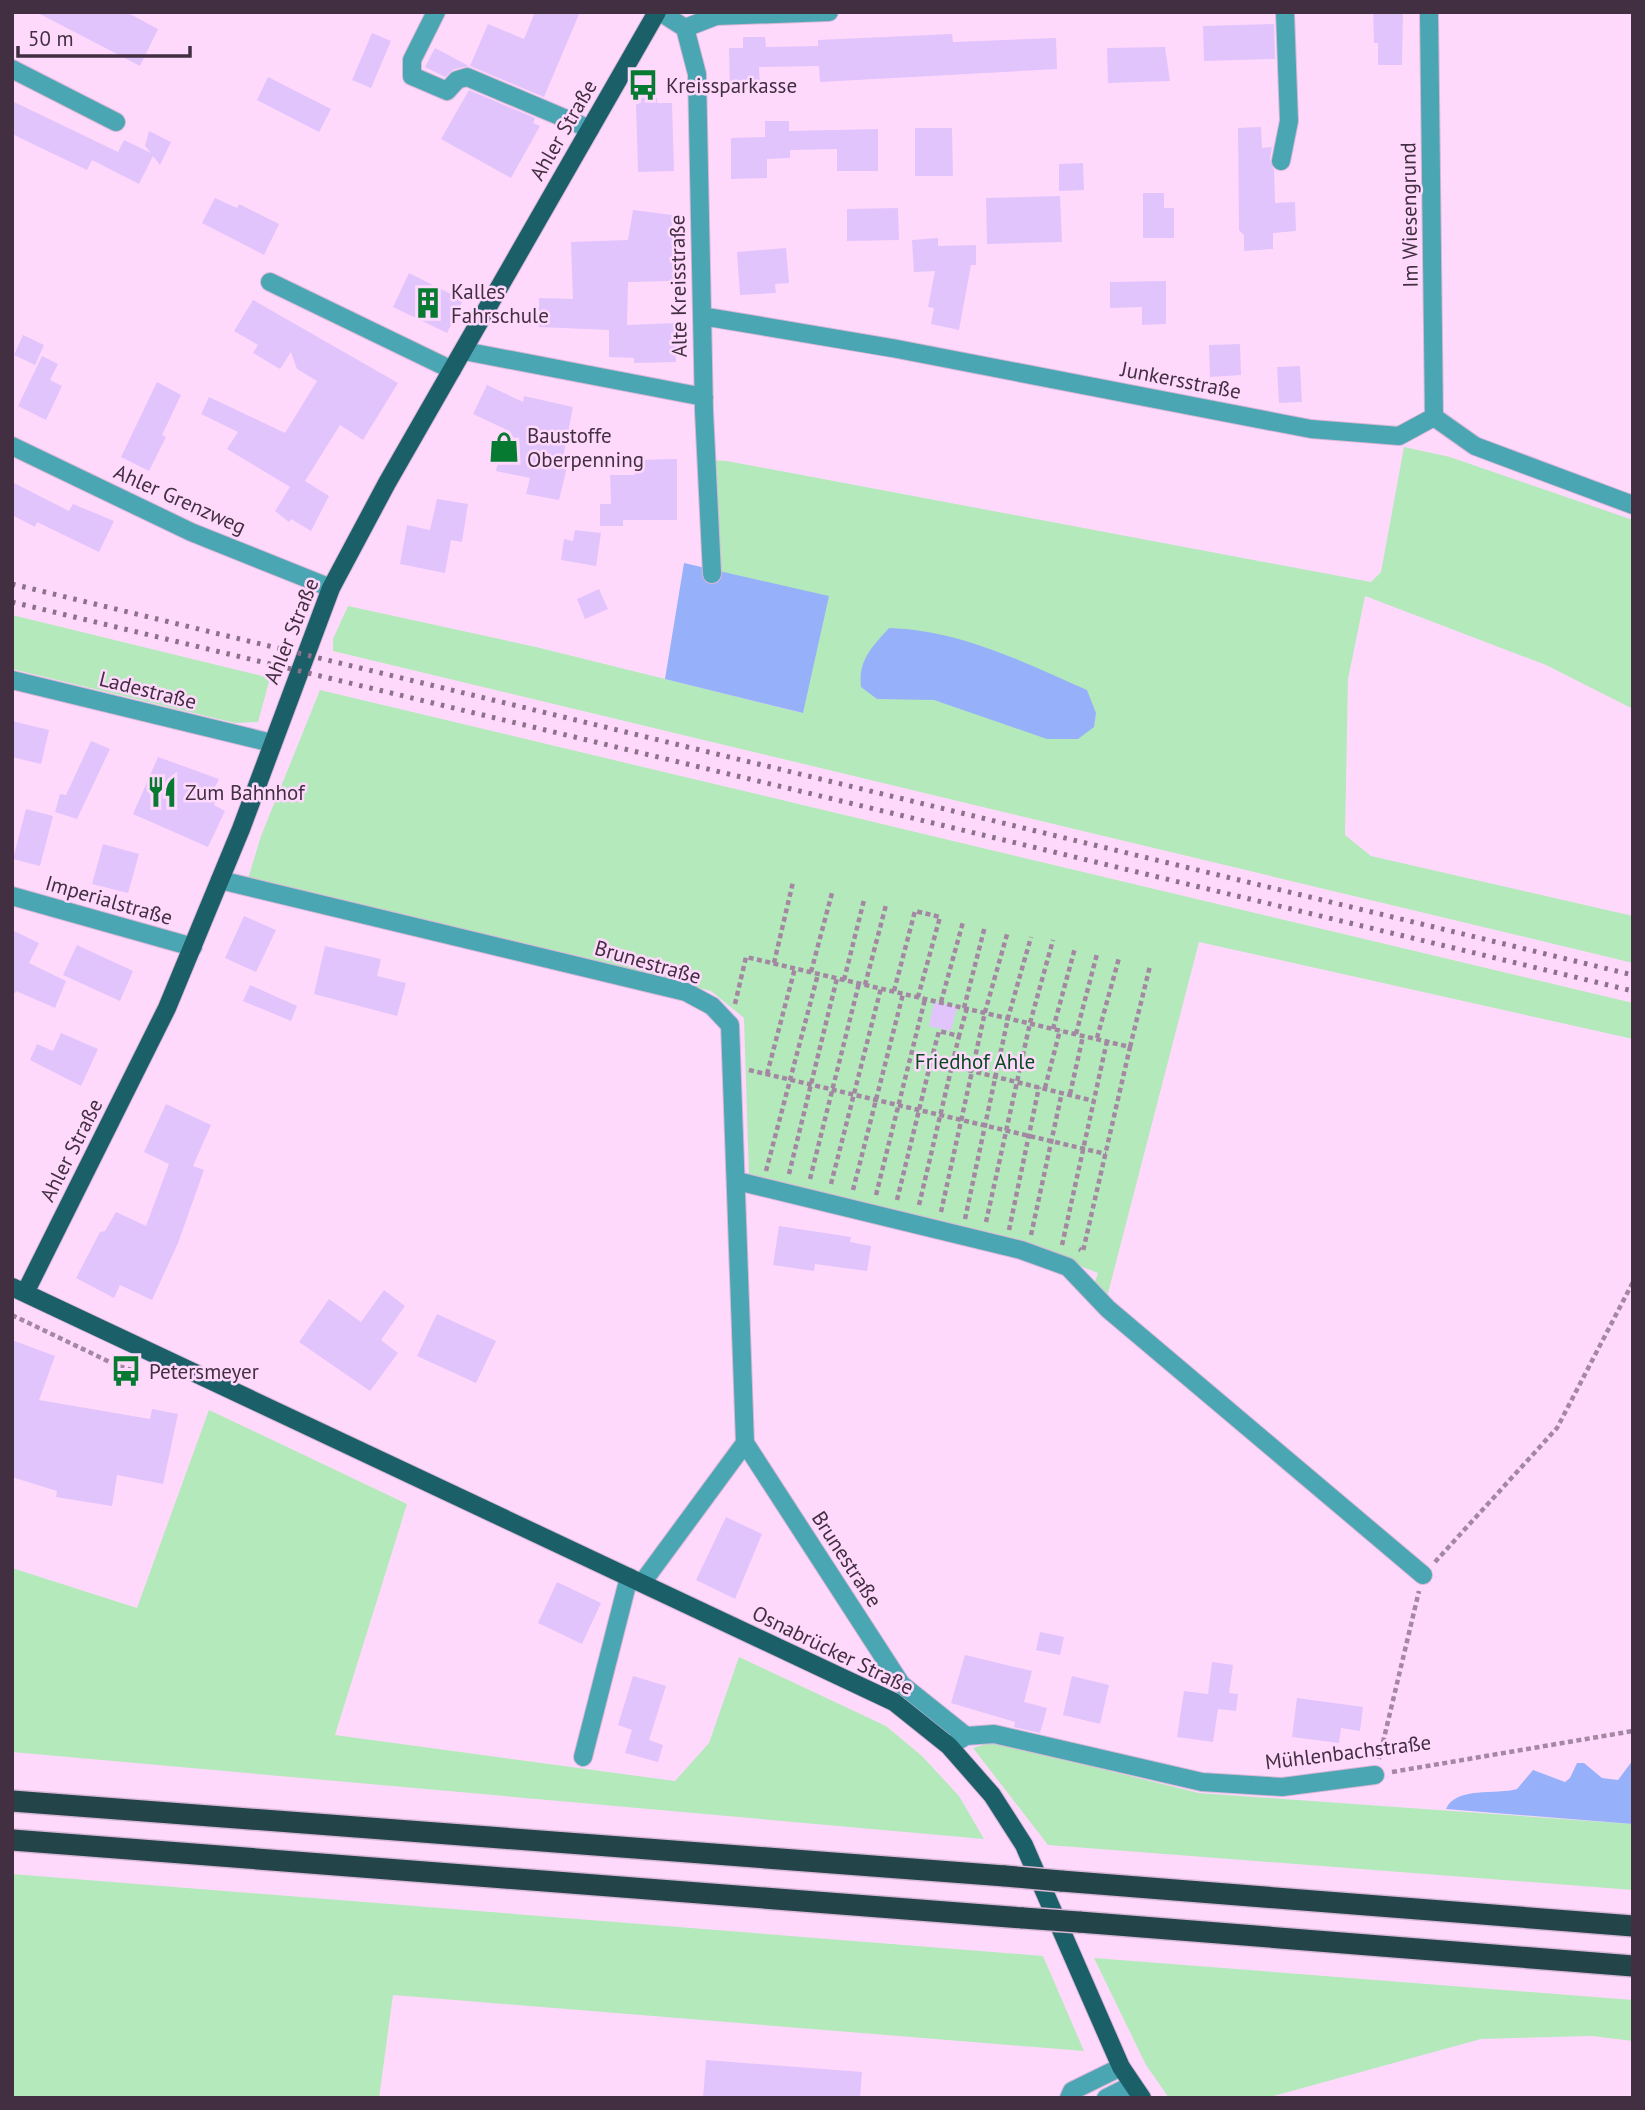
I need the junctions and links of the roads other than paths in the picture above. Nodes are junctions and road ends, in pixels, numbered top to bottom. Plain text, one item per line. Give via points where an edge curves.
1 (436, 12) edge
2 (658, 12) edge
3 (828, 12) edge
4 (1285, 12) edge
5 (1429, 12) edge
6 (685, 28) junction
7 (12, 69) edge
8 (116, 122) dead end
9 (590, 129) junction
10 (1282, 161) dead end
11 (271, 282) dead end
12 (702, 316) junction
13 (464, 351) junction
14 (452, 370) junction
15 (704, 397) junction
16 (1434, 417) junction
17 (12, 446) edge
18 (1633, 505) edge
19 (712, 574) dead end
20 (331, 588) junction
21 (12, 680) edge
22 (272, 743) junction
23 (220, 880) junction
24 (12, 896) edge
25 (193, 947) junction
26 (737, 1181) junction
27 (18, 1290) edge
28 (746, 1443) junction
29 (1423, 1576) road end
30 (635, 1580) junction
31 (901, 1684) junction
32 (894, 1702) junction
33 (966, 1737) junction
34 (949, 1745) junction
35 (583, 1757) dead end
36 (1375, 1775) road end
37 (12, 1801) edge
38 (12, 1840) edge
39 (1633, 1926) edge
40 (1633, 1966) edge
41 (1121, 2067) junction
42 (1137, 2091) edge
43 (1069, 2098) edge
44 (1106, 2098) edge

1 - 9 street via 412,60 412,76 447,91 467,77
2 - 6 street
2 - 9 main road, Ahler Straße
3 - 6 street via 716,16
4 - 10 street via 1289,121
5 - 16 street, Im Wiesengrund
6 - 12 street, Alte Kreisstraße via 697,74
7 - 8 street
9 - 13 main road, Ahler Straße
11 - 14 street
12 - 15 street, Alte Kreisstraße
12 - 16 street, Junkersstraße via 905,350 1311,429 1399,436
13 - 14 main road, Ahler Straße
13 - 15 street
14 - 20 main road, Ahler Straße
15 - 19 street, Alte Kreisstraße
16 - 18 street via 1475,446
17 - 20 street, Ahler Grenzweg via 191,532
20 - 22 main road, Ahler Straße
21 - 22 street, Ladestraße
22 - 23 main road, Ahler Straße
23 - 25 main road, Ahler Straße
23 - 26 street, Brunestraße via 686,992 712,1006 730,1025
24 - 25 street, Imperialstraße
25 - 27 main road, Ahler Straße via 167,1008
26 - 28 street
26 - 29 street via 1021,1250 1068,1267 1108,1309
27 - 30 main road, Osnabrücker Straße
28 - 30 street
28 - 31 street, Brunestraße
30 - 32 main road, Osnabrücker Straße
30 - 35 street
31 - 32 street
31 - 33 street, Brunestraße
32 - 34 main road, Osnabrücker Straße
33 - 34 street, Mühlenbachstraße
33 - 36 street, Mühlenbachstraße via 994,1734 1202,1782 1282,1787
34 - 41 main road, Osnabrücker Straße via 992,1795 1024,1845
37 - 39 highway, bridge
38 - 40 highway, bridge
41 - 42 main road, Osnabrücker Straße
41 - 43 street via 1072,2091
42 - 44 street

